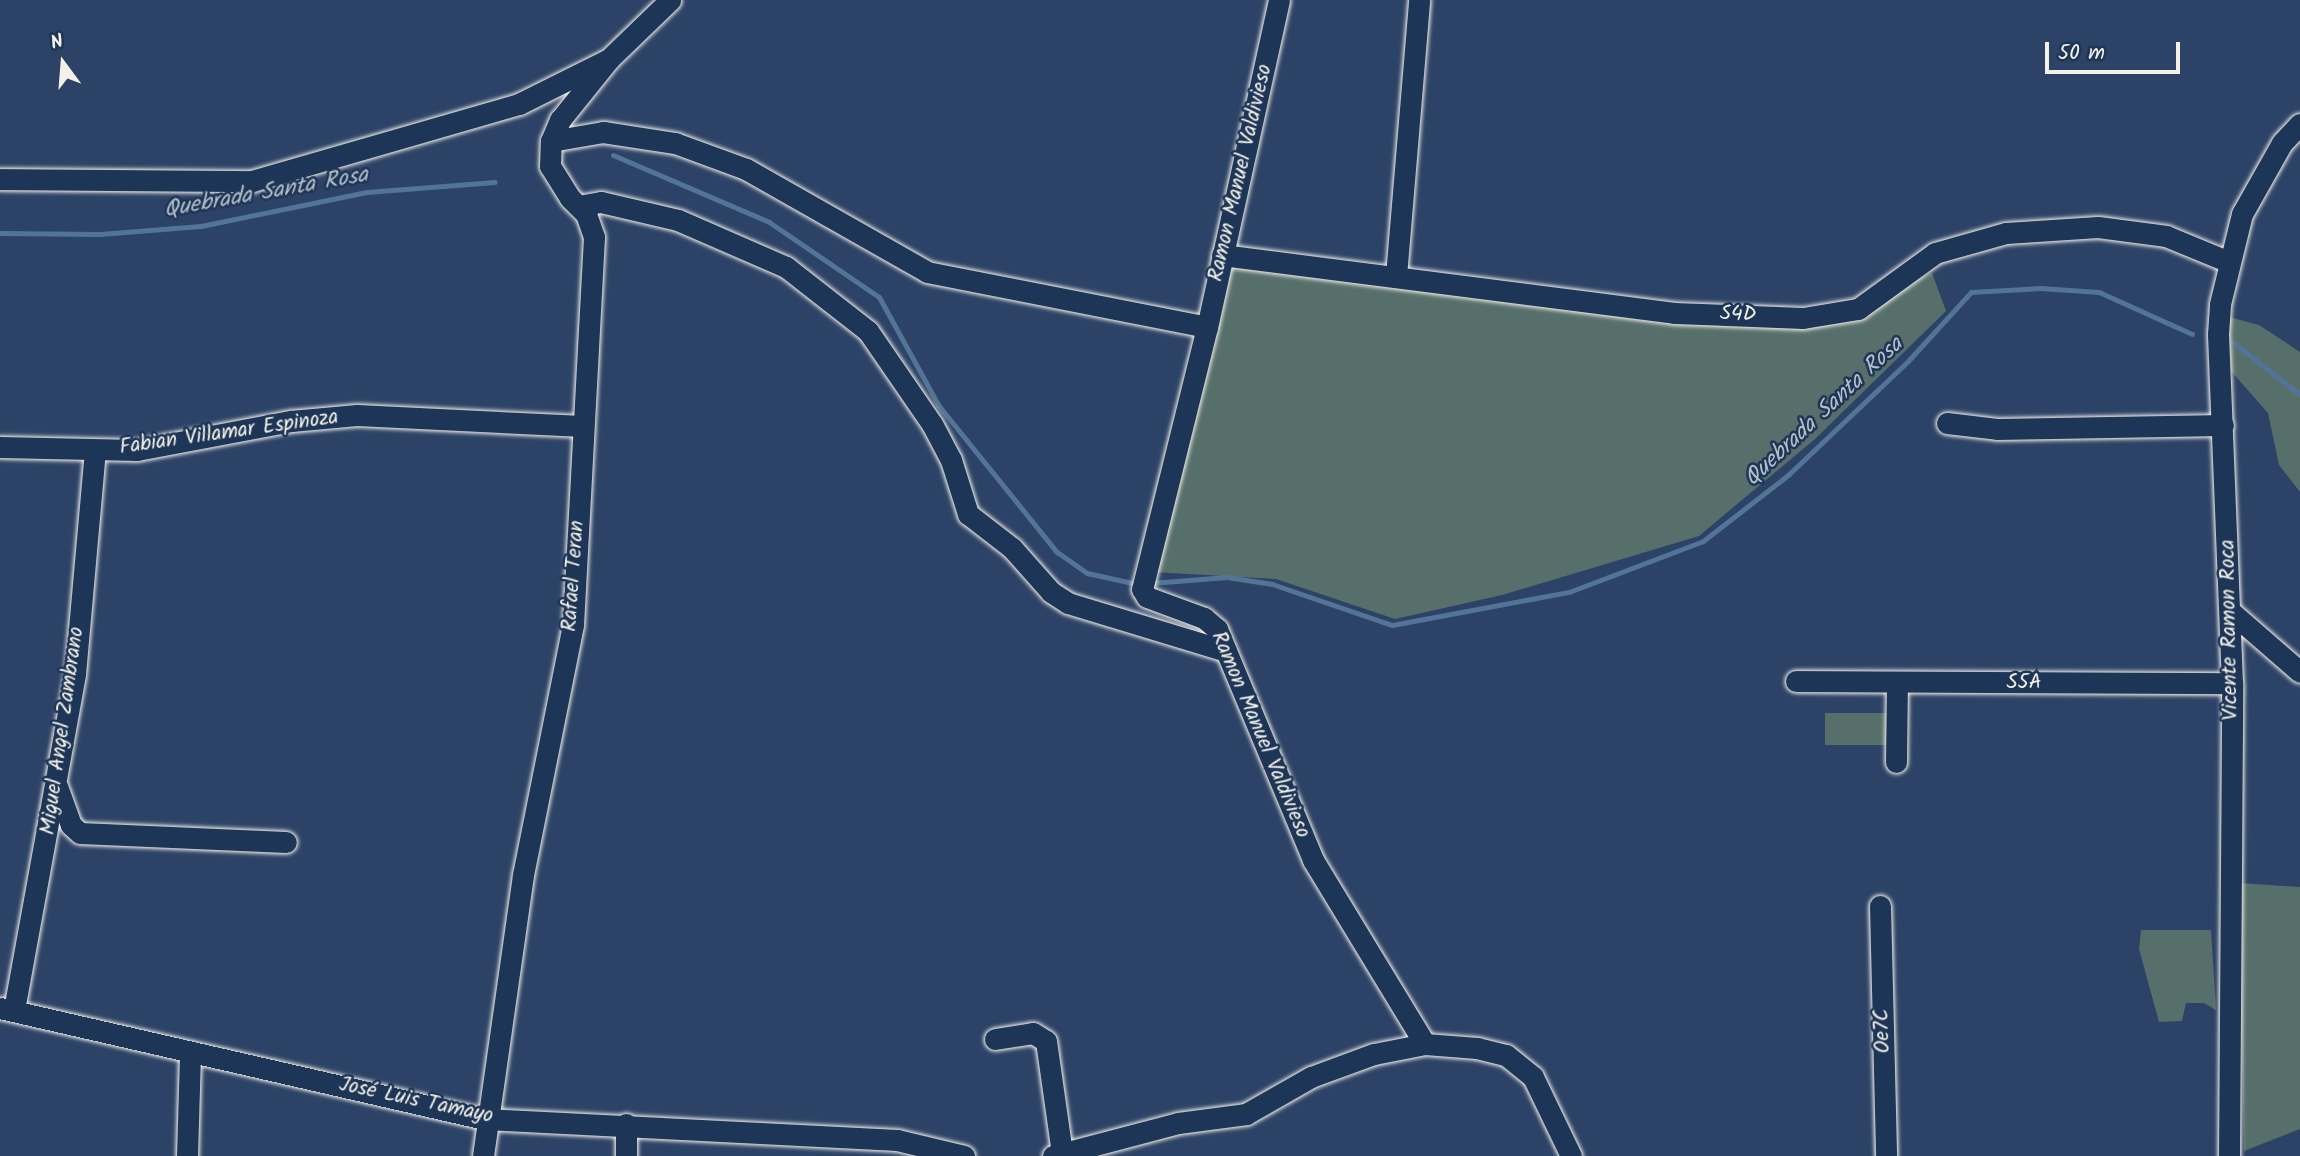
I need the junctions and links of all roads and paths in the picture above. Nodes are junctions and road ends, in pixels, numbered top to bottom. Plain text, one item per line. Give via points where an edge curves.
1 (670, 0) edge
2 (1279, 0) edge
3 (1419, 0) edge
4 (609, 59) junction
5 (2300, 124) edge
6 (551, 141) junction
7 (0, 179) edge
8 (578, 206) junction
9 (1222, 255) junction
10 (2230, 262) junction
11 (1396, 276) junction
12 (1207, 327) junction
13 (1947, 423) dead end
14 (2223, 425) junction
15 (583, 426) junction
16 (0, 447) edge
17 (95, 450) junction
18 (2231, 612) junction
19 (1226, 651) junction
20 (2300, 672) edge
21 (1806, 682) dead end
22 (1897, 683) junction
23 (2232, 683) junction
24 (1896, 762) dead end
25 (56, 784) junction
26 (286, 842) dead end
27 (1880, 906) dead end
28 (7, 1009) edge
29 (995, 1038) dead end
30 (1425, 1044) junction
31 (190, 1052) junction
32 (485, 1119) junction
33 (626, 1124) junction
34 (1057, 1155) edge
35 (187, 1156) edge
36 (482, 1156) edge
37 (626, 1156) edge
38 (964, 1156) edge
39 (1571, 1156) edge
40 (1886, 1156) edge
41 (2229, 1156) edge

1 - 4 street
2 - 9 street, Ramon Manuel Valdivieso
3 - 11 street
4 - 6 street via 560,120
4 - 7 street via 519,104 252,181
5 - 10 street, Vicente Ramon Roca via 2282,143 2242,214
6 - 8 street, Rafael Teran via 550,166
6 - 12 street via 603,132 675,143 746,169 927,272
8 - 15 street, Rafael Teran via 594,237
8 - 19 street via 601,202 678,220 786,267 868,331 932,424 951,460 968,514 1012,548 1051,592 1068,603
9 - 11 street, S4D
9 - 12 street, Ramon Manuel Valdivieso
10 - 11 street, S4D via 2152,234 2098,227 2006,233 1935,253 1858,309 1803,318 1674,313
10 - 14 street, Vicente Ramon Roca via 2218,334
12 - 19 street, Ramon Manuel Valdivieso via 1140,583 1147,597 1211,623
13 - 14 street via 1997,429
14 - 18 street, Vicente Ramon Roca
15 - 17 street, Fabian Villamar Espinoza via 357,415 291,421 158,447
15 - 32 street, Rafael Teran via 573,625 523,875
16 - 17 street, Fabian Villamar Espinoza
17 - 25 street, Miguel Angel Zambrano via 75,674
18 - 20 street
18 - 23 street, Vicente Ramon Roca
19 - 30 street, Ramon Manuel Valdivieso via 1313,860
21 - 22 street, S5A
22 - 23 street, S5A
22 - 24 street
23 - 41 street, Vicente Ramon Roca
25 - 26 street via 71,825 80,833
25 - 28 street, Miguel Angel Zambrano
27 - 40 street, Oe7C
28 - 31 street, José Luis Tamayo
29 - 34 street via 1033,1034 1046,1041
30 - 34 street via 1374,1054 1311,1077 1246,1114 1178,1123
30 - 39 street via 1506,1055 1533,1077
31 - 32 street, José Luis Tamayo
31 - 35 street
32 - 33 street, José Luis Tamayo
32 - 36 street, Rafael Teran
33 - 37 street
33 - 38 street, José Luis Tamayo via 897,1140

